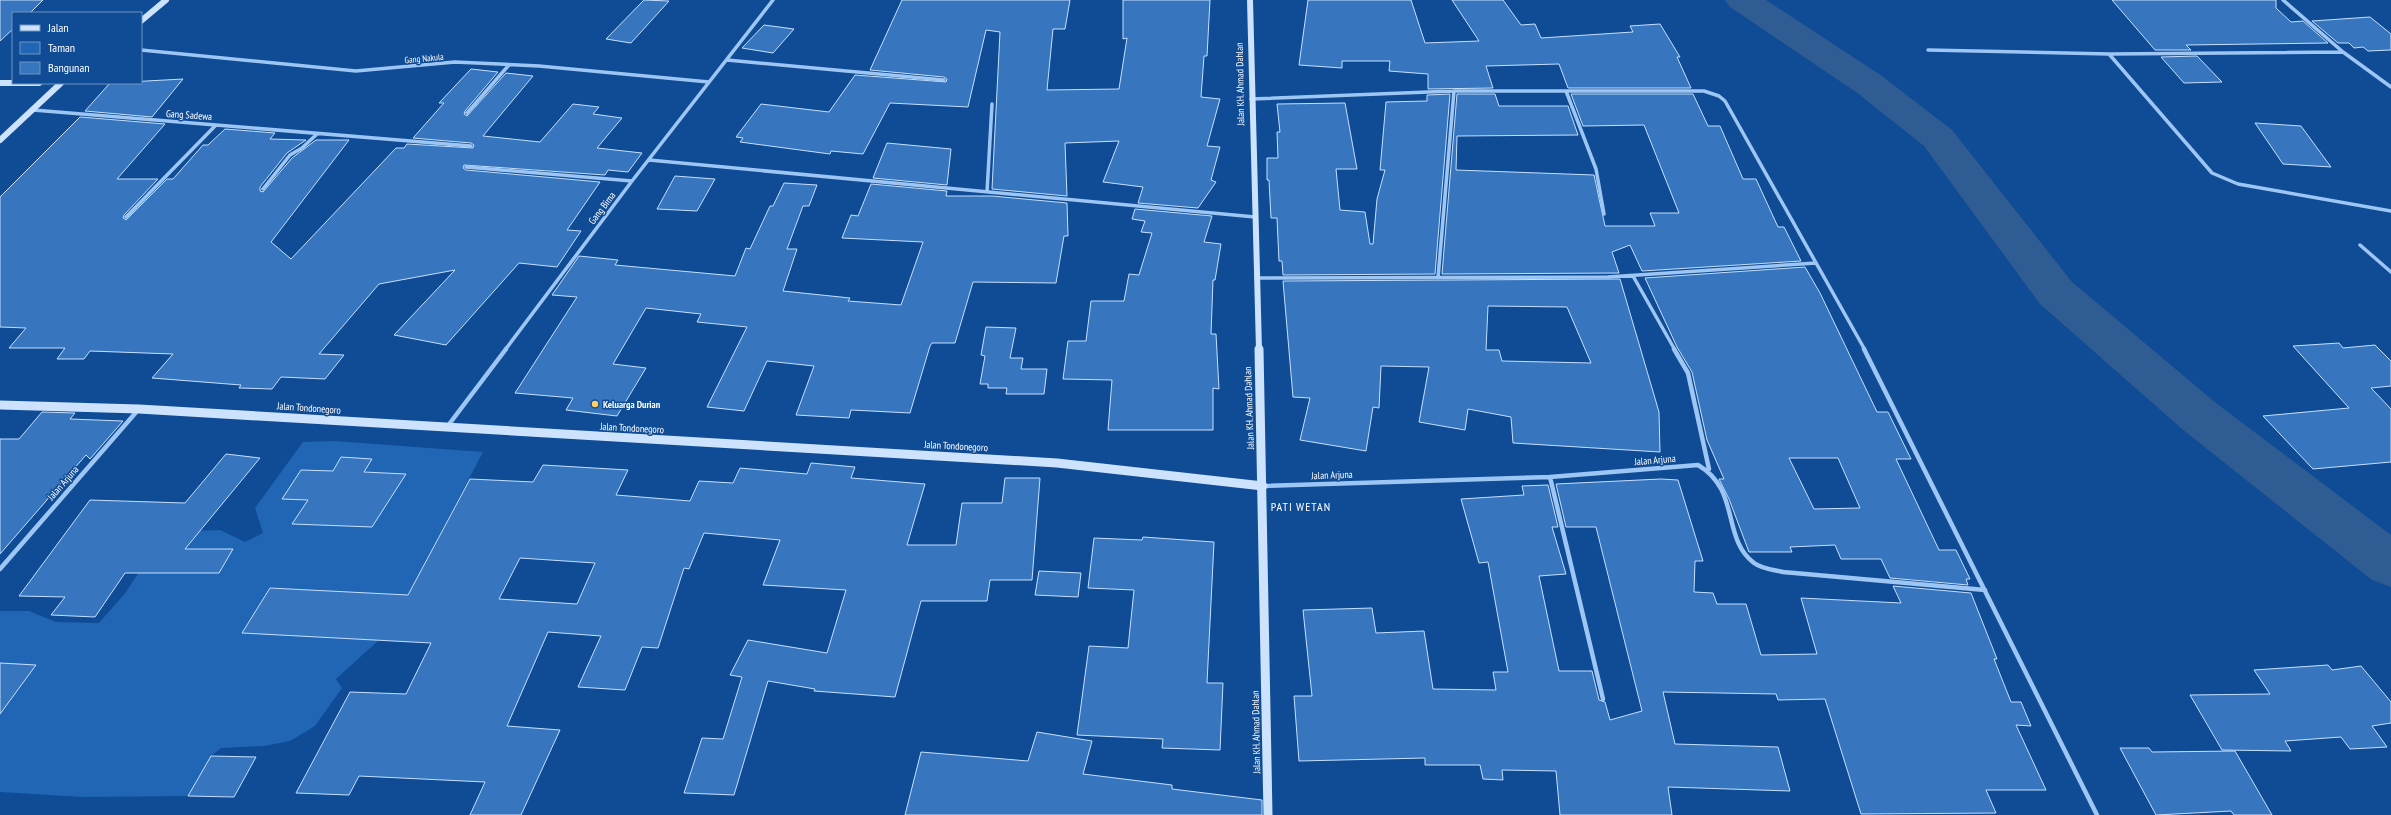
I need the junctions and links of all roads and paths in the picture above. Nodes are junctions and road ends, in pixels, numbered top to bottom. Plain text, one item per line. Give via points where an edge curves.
1 (166, 0) edge
2 (773, 0) edge
3 (1250, 0) edge
4 (2283, 0) edge
5 (142, 20) edge
6 (142, 50) edge
7 (1928, 50) dead end
8 (2343, 52) junction
9 (2109, 54) junction
10 (727, 60) junction
11 (509, 65) junction
12 (944, 80) dead end
13 (709, 82) junction
14 (0, 83) edge
15 (12, 83) edge
16 (60, 84) edge
17 (2391, 88) edge
18 (1454, 91) junction
19 (1566, 91) junction
20 (1251, 99) junction
21 (992, 104) dead end
22 (32, 110) junction
23 (467, 113) dead end
24 (216, 125) junction
25 (317, 134) junction
26 (0, 140) edge
27 (471, 146) dead end
28 (649, 160) junction
29 (466, 167) dead end
30 (632, 181) junction
31 (263, 189) dead end
32 (987, 192) junction
33 (2391, 211) edge
34 (1604, 214) dead end
35 (126, 217) dead end
36 (1255, 217) junction
37 (2360, 245) dead end
38 (1816, 263) junction
39 (2391, 272) edge
40 (1633, 276) junction
41 (1256, 278) junction
42 (1438, 278) junction
43 (0, 405) edge
44 (140, 409) junction
45 (446, 428) junction
46 (1709, 469) junction
47 (1550, 477) junction
48 (1262, 486) junction
49 (0, 569) edge
50 (1985, 590) junction
51 (1603, 698) dead end
52 (1268, 815) edge
53 (2097, 815) edge

1 - 5 street
2 - 10 street, Gang Bima
3 - 20 street, Jalan KH. Ahmad Dahlan
4 - 8 street
6 - 11 street, Gang Nakula via 356,71 455,62
7 - 9 street
8 - 9 street
8 - 17 street
9 - 33 street via 2212,173 2238,184
10 - 12 street
10 - 13 street, Gang Bima
11 - 13 street, Gang Nakula
11 - 23 street
13 - 28 street, Gang Bima
14 - 15 street
16 - 22 street
18 - 19 street
18 - 20 street
18 - 42 street
19 - 34 street via 1596,169
19 - 38 street via 1704,91 1719,96 1725,101
20 - 36 street, Jalan KH. Ahmad Dahlan
21 - 32 street
22 - 24 street, Gang Sadewa
22 - 26 street
24 - 25 street
24 - 35 street, Gang Sadewa
25 - 27 street
25 - 31 street via 290,155
28 - 30 street, Gang Bima
28 - 32 street
29 - 30 street
30 - 45 street, Gang Bima
32 - 36 street
36 - 41 street, Jalan KH. Ahmad Dahlan
37 - 39 street
38 - 40 street
38 - 50 street via 1860,341
40 - 42 street
40 - 46 street via 1688,373
41 - 42 street
41 - 48 street, Jalan KH. Ahmad Dahlan
43 - 44 street, Jalan Tondonegoro
44 - 45 street, Jalan Tondonegoro
44 - 49 street, Jalan Arjuna
45 - 48 street, Jalan Tondonegoro via 1057,463
46 - 47 street, Jalan Arjuna via 1698,465
46 - 50 street via 1722,487 1743,551 1754,563 1783,572
47 - 48 street, Jalan Arjuna
47 - 51 street
48 - 52 street, Jalan KH. Ahmad Dahlan
50 - 53 street

